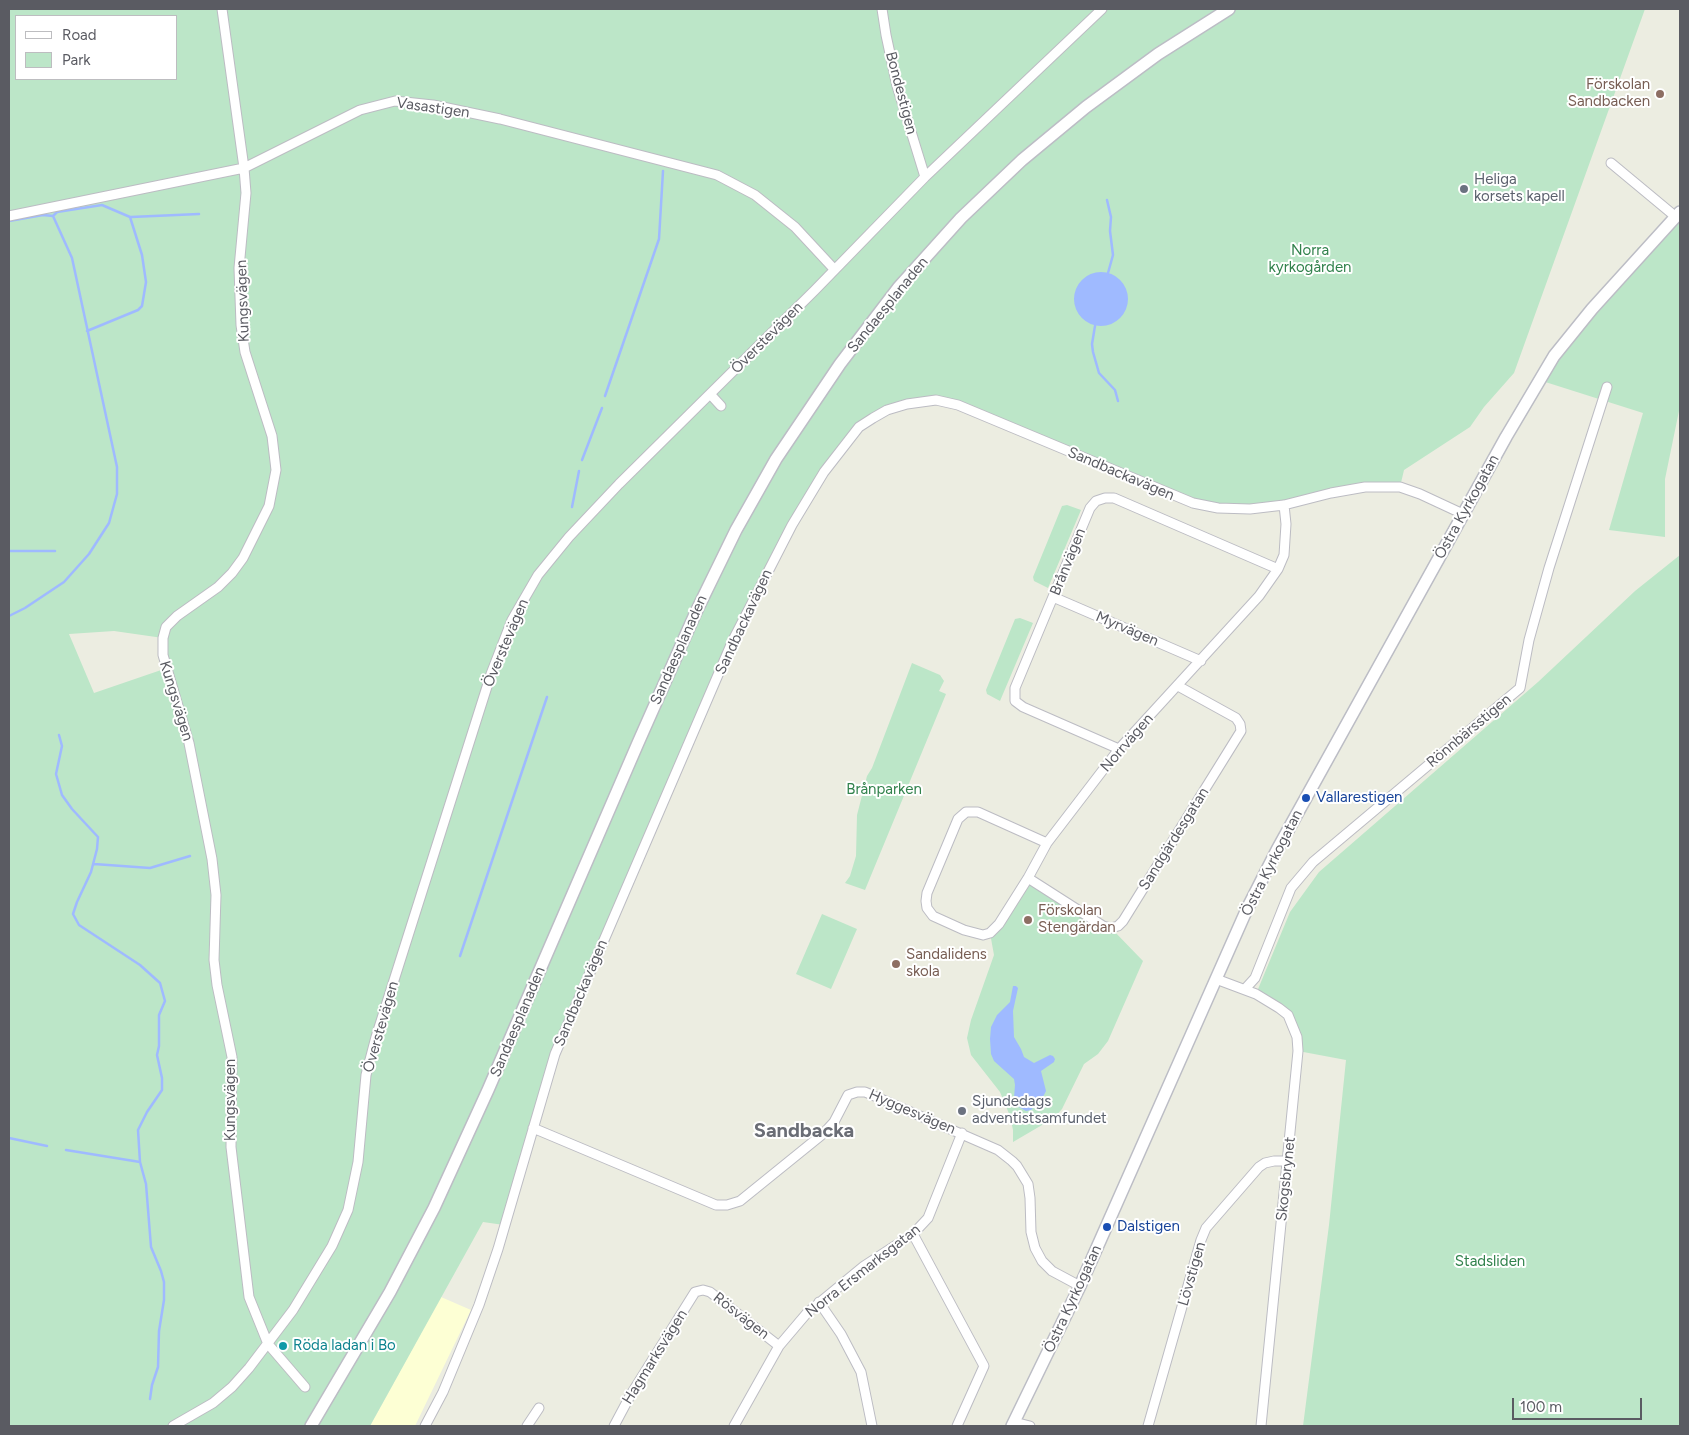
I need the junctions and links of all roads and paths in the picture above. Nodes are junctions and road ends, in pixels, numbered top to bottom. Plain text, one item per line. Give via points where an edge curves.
1 (222, 9) edge
2 (882, 9) edge
3 (1102, 9) edge
4 (1230, 9) edge
5 (1612, 163) dead end
6 (244, 168) junction
7 (925, 177) junction
8 (1678, 215) edge
9 (9, 216) edge
10 (834, 269) junction
11 (1607, 387) dead end
12 (710, 394) junction
13 (721, 406) dead end
14 (1284, 504) junction
15 (1463, 514) junction
16 (1278, 568) junction
17 (1053, 597) junction
18 (1201, 661) junction
19 (1178, 686) junction
20 (1119, 750) junction
21 (1047, 843) junction
22 (1028, 878) junction
23 (1216, 979) junction
24 (1244, 989) junction
25 (533, 1128) junction
26 (962, 1133) junction
27 (1287, 1161) junction
28 (913, 1234) junction
29 (1080, 1286) junction
30 (701, 1291) joint
31 (819, 1302) junction
32 (268, 1344) junction
33 (780, 1346) junction
34 (305, 1386) dead end
35 (539, 1408) dead end
36 (1013, 1424) edge
37 (173, 1426) edge
38 (311, 1426) edge
39 (425, 1426) edge
40 (526, 1426) edge
41 (614, 1426) edge
42 (734, 1426) edge
43 (872, 1426) edge
44 (957, 1426) edge
45 (1030, 1426) edge
46 (1148, 1426) edge
47 (1261, 1426) edge

1 - 6 street, Kungsvägen
2 - 7 street, Bondestigen via 896,86
3 - 7 street, Överstevägen
4 - 38 main road, Sandaesplanaden via 1158,54 1086,107 1022,160 961,218 898,288 840,364 776,459 736,530 692,620 434,1208 390,1292
5 - 8 street
6 - 9 street, Vasastigen
6 - 10 street, Vasastigen via 360,110 395,101 433,105 717,175 755,195 795,227
6 - 32 street, Kungsvägen via 246,193 239,268 241,325 245,352 273,444 276,470 273,488 269,506 243,558 218,587 166,627 162,655 189,743 212,859 216,895 214,960 232,1057 231,1147 236,1198 249,1297
7 - 10 street, Överstevägen
8 - 15 main road, Östra Kyrkogatan via 1592,309 1554,356
10 - 12 street, Överstevägen
11 - 24 street, Rönnbärsstigen via 1549,568 1529,640 1520,688 1313,862 1291,888 1254,978
12 - 13 street
12 - 32 street, Överstevägen via 569,537 538,575 512,620 491,674 376,1037 366,1075 358,1162 348,1210 332,1246
14 - 15 street, Sandbackavägen via 1365,486 1400,487
14 - 16 street, Norrvägen via 1286,543
14 - 25 street, Sandbackavägen via 1250,509 1193,503 958,404 936,400 888,410 859,427 824,472 792,525 733,640 555,1054
15 - 23 main road, Östra Kyrkogatan via 1276,850
16 - 17 street, Brånvägen via 1114,498 1105,498 1090,508
16 - 18 street, Norrvägen via 1259,596
17 - 18 street, Myrvägen
17 - 20 street, Brånvägen via 1015,688 1015,701
18 - 19 street, Norrvägen
19 - 20 street, Norrvägen
19 - 22 street, Sandgärdesgatan via 1236,718 1241,730 1123,921 1111,928 1103,926
20 - 21 street, Norrvägen
21 - 22 street, Norrvägen
21 - 22 street, Norrvägen via 978,812 966,812 958,819 927,893 927,908 933,916 983,935 999,924
23 - 24 street, Skogsbrynet
23 - 29 main road, Östra Kyrkogatan
24 - 27 street, Skogsbrynet via 1288,1015 1298,1036
25 - 26 street, Hyggesvägen via 716,1205 740,1201 824,1134 848,1095 856,1092 865,1092
25 - 39 street, Sandbackavägen via 498,1250 444,1392
26 - 28 street, Norra Ersmarksgatan via 928,1218
26 - 29 street, Hyggesvägen via 998,1150 1018,1166 1028,1184 1035,1248 1052,1271
27 - 46 street, Lövstigen via 1274,1161 1258,1167 1206,1228
27 - 47 street, Skogsbrynet
28 - 31 street, Norra Ersmarksgatan via 864,1266
28 - 44 street via 984,1366
29 - 36 main road, Östra Kyrkogatan
30 - 33 street, Rösvägen via 710,1292
30 - 41 street, Hagmarksvägen via 695,1292
31 - 33 street, Norra Ersmarksgatan
31 - 43 street via 861,1372
32 - 34 street, Kungsvägen
32 - 37 street, Överstevägen via 232,1387
33 - 42 street, Norra Ersmarksgatan
35 - 40 street
36 - 45 street

